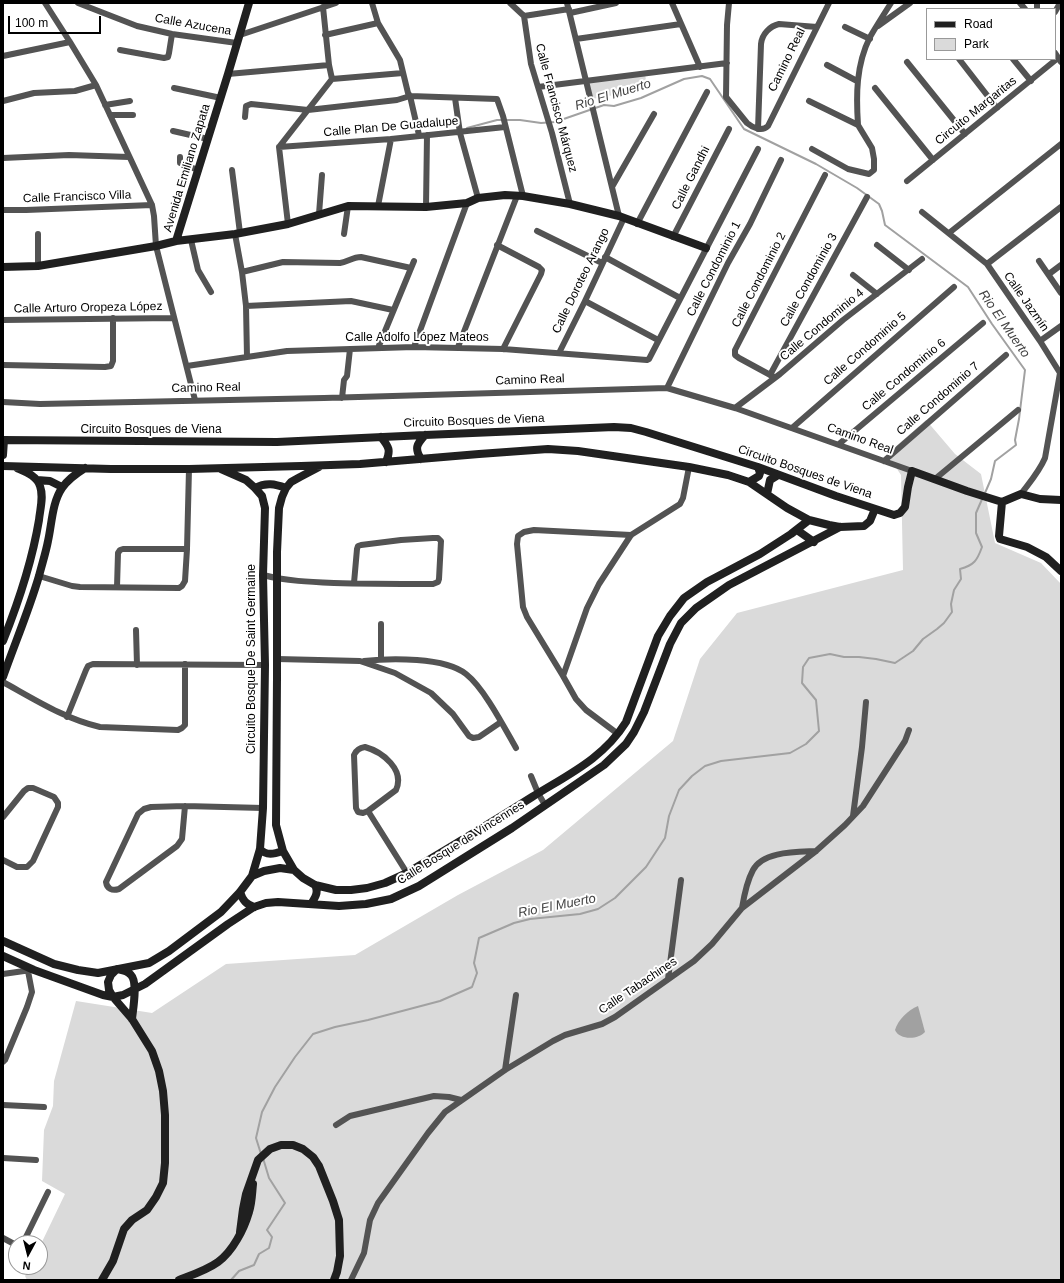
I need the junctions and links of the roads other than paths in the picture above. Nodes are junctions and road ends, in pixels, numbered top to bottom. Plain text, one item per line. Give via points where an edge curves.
1 (45, 3) edge
2 (78, 3) edge
3 (249, 3) edge
4 (336, 3) edge
5 (372, 3) edge
6 (511, 3) edge
7 (616, 3) edge
8 (672, 3) edge
9 (729, 3) edge
10 (829, 3) edge
11 (891, 3) edge
12 (910, 3) edge
13 (90, 5) edge
14 (323, 7) junction
15 (569, 8) edge
16 (524, 16) junction
17 (378, 23) junction
18 (681, 24) junction
19 (817, 27) junction
20 (846, 27) dead end
21 (876, 28) junction
22 (172, 34) junction
23 (240, 35) junction
24 (325, 35) junction
25 (576, 39) junction
26 (870, 39) junction
27 (70, 42) junction
28 (237, 43) junction
29 (120, 50) dead end
30 (3, 56) edge
31 (960, 60) edge
32 (1014, 60) edge
33 (1056, 60) edge
34 (908, 62) dead end
35 (727, 63) junction
36 (329, 65) junction
37 (827, 65) dead end
38 (700, 66) junction
39 (403, 72) junction
40 (228, 74) junction
41 (332, 79) junction
42 (857, 80) junction
43 (1031, 81) junction
44 (586, 82) junction
45 (96, 85) junction
46 (538, 87) junction
47 (174, 88) dead end
48 (875, 88) dead end
49 (707, 92) dead end
50 (410, 96) junction
51 (221, 98) junction
52 (455, 98) junction
53 (3, 101) edge
54 (130, 101) dead end
55 (809, 101) dead end
56 (105, 105) junction
57 (997, 108) junction
58 (308, 110) junction
59 (654, 114) dead end
60 (110, 115) junction
61 (133, 115) dead end
62 (244, 117) dead end
63 (858, 125) junction
64 (505, 126) junction
65 (729, 129) dead end
66 (758, 129) junction
67 (173, 131) dead end
68 (460, 133) junction
69 (965, 134) junction
70 (419, 135) junction
71 (428, 135) junction
72 (208, 139) junction
73 (391, 139) junction
74 (1061, 144) edge
75 (279, 147) junction
76 (812, 148) dead end
77 (758, 149) dead end
78 (129, 157) junction
79 (180, 157) dead end
80 (3, 158) edge
81 (780, 160) dead end
82 (933, 160) junction
83 (198, 170) junction
84 (232, 170) dead end
85 (322, 175) dead end
86 (825, 175) dead end
87 (908, 181) dead end
88 (612, 187) junction
89 (520, 196) junction
90 (868, 197) dead end
91 (478, 198) junction
92 (467, 203) junction
93 (570, 204) junction
94 (152, 205) junction
95 (348, 206) junction
96 (378, 206) junction
97 (426, 207) junction
98 (1061, 207) edge
99 (3, 210) edge
100 (922, 212) dead end
101 (319, 214) junction
102 (621, 217) junction
103 (288, 224) junction
104 (637, 224) junction
105 (537, 231) dead end
106 (949, 232) junction
107 (38, 234) dead end
108 (238, 234) junction
109 (344, 234) dead end
110 (673, 237) junction
111 (191, 240) junction
112 (176, 242) junction
113 (497, 245) junction
114 (877, 245) dead end
115 (156, 246) junction
116 (706, 248) junction
117 (605, 257) junction
118 (922, 259) dead end
119 (414, 261) dead end
120 (1039, 261) dead end
121 (602, 264) junction
122 (987, 264) junction
123 (1061, 265) edge
124 (38, 266) junction
125 (3, 267) edge
126 (411, 268) junction
127 (909, 270) junction
128 (242, 272) junction
129 (1048, 274) junction
130 (853, 275) dead end
131 (954, 287) dead end
132 (211, 292) dead end
133 (1061, 293) edge
134 (877, 294) junction
135 (680, 298) junction
136 (585, 301) junction
137 (246, 306) junction
138 (393, 310) junction
139 (113, 318) junction
140 (174, 318) junction
141 (3, 320) edge
142 (983, 323) dead end
143 (1061, 326) edge
144 (658, 340) junction
145 (1040, 341) junction
146 (414, 347) junction
147 (458, 347) junction
148 (378, 348) junction
149 (350, 349) junction
150 (504, 349) junction
151 (559, 353) junction
152 (1006, 355) dead end
153 (247, 357) junction
154 (3, 365) edge
155 (187, 366) junction
156 (1060, 373) edge
157 (772, 376) junction
158 (667, 388) junction
159 (342, 398) junction
160 (195, 400) junction
161 (3, 402) edge
162 (735, 408) junction
163 (1018, 410) dead end
164 (792, 428) junction
165 (425, 434) junction
166 (381, 437) junction
167 (4, 440) edge
168 (839, 444) junction
169 (3, 455) edge
170 (421, 459) junction
171 (884, 461) junction
172 (386, 462) junction
173 (7, 466) edge
174 (322, 466) junction
175 (689, 467) junction
176 (758, 467) junction
177 (86, 468) junction
178 (217, 468) junction
179 (189, 469) junction
180 (912, 471) junction
181 (778, 475) junction
182 (37, 480) junction
183 (935, 480) junction
184 (749, 482) junction
185 (62, 487) junction
186 (255, 488) junction
187 (286, 488) junction
188 (767, 494) junction
189 (1021, 494) junction
190 (1061, 500) edge
191 (999, 501) junction
192 (875, 509) junction
193 (809, 520) junction
194 (840, 527) junction
195 (797, 530) junction
196 (631, 536) junction
197 (814, 542) junction
198 (187, 549) junction
199 (1061, 571) edge
200 (263, 575) junction
201 (39, 576) junction
202 (277, 579) junction
203 (354, 583) junction
204 (117, 587) junction
205 (381, 624) dead end
206 (136, 630) dead end
207 (3, 641) edge
208 (277, 659) junction
209 (381, 659) junction
210 (360, 661) junction
211 (185, 664) junction
212 (137, 665) junction
213 (265, 665) junction
214 (563, 676) junction
215 (3, 677) edge
216 (3, 682) edge
217 (866, 702) dead end
218 (68, 717) junction
219 (501, 722) junction
220 (909, 730) dead end
221 (618, 734) junction
222 (516, 748) dead end
223 (531, 776) dead end
224 (538, 793) junction
225 (545, 805) junction
226 (185, 806) junction
227 (263, 808) junction
228 (368, 811) junction
229 (853, 816) junction
230 (3, 817) edge
231 (260, 849) junction
232 (283, 851) junction
233 (816, 851) junction
234 (3, 860) edge
235 (294, 870) junction
236 (407, 873) junction
237 (252, 876) junction
238 (681, 880) dead end
239 (315, 885) junction
240 (240, 892) junction
241 (311, 904) junction
242 (254, 907) junction
243 (742, 908) junction
244 (3, 941) edge
245 (3, 956) edge
246 (31, 970) junction
247 (116, 970) junction
248 (3, 974) edge
249 (668, 979) junction
250 (134, 990) junction
251 (516, 995) dead end
252 (113, 996) junction
253 (132, 1019) junction
254 (3, 1062) edge
255 (504, 1070) junction
256 (461, 1100) junction
257 (3, 1105) edge
258 (44, 1107) dead end
259 (336, 1125) dead end
260 (3, 1158) edge
261 (36, 1160) dead end
262 (48, 1192) dead end
263 (27, 1235) edge
264 (102, 1280) edge
265 (179, 1280) edge
266 (334, 1280) edge
267 (351, 1280) edge

1 - 27 street
2 - 13 street, Calle Azucena
3 - 23 main road, Avenida Emiliano Zapata
4 - 14 street
5 - 17 street
6 - 16 street
7 - 15 street
8 - 18 street
9 - 35 street via 726,25
10 - 19 street, Camino Real
11 - 21 street
12 - 21 street
13 - 22 street, Calle Azucena via 137,26
14 - 23 street
14 - 24 street
15 - 16 street
15 - 25 street, Calle Doroteo Arango
16 - 46 street, Calle Francisco Márquez via 531,64
17 - 24 street
17 - 39 street via 400,60
18 - 25 street
18 - 38 street
19 - 66 street, Camino Real via 767,128
19 - 66 street via 779,24 770,27 763,35
20 - 26 street
21 - 26 street
22 - 28 street, Calle Azucena
22 - 29 street via 168,57
23 - 28 main road, Avenida Emiliano Zapata
24 - 36 street
25 - 44 street, Calle Doroteo Arango
26 - 42 street
27 - 30 street
27 - 45 street
28 - 40 main road, Avenida Emiliano Zapata
31 - 57 street
32 - 43 street
33 - 43 street, Circuito Margaritas
34 - 69 street
35 - 38 street
35 - 66 street via 726,97 748,123
36 - 40 street
36 - 41 street
37 - 42 street
38 - 44 street
39 - 41 street
39 - 50 street
40 - 51 main road, Avenida Emiliano Zapata
41 - 58 street
42 - 63 street
43 - 57 street, Circuito Margaritas
44 - 46 street
44 - 88 street, Calle Doroteo Arango
45 - 53 street via 75,91 34,93
45 - 56 street
46 - 93 street, Calle Francisco Márquez
47 - 51 street
48 - 82 street
49 - 104 street
50 - 52 street
50 - 58 street via 397,100
50 - 70 street
51 - 72 main road, Avenida Emiliano Zapata
52 - 64 street via 497,98
52 - 68 street
54 - 56 street
55 - 63 street
56 - 60 street
57 - 69 street, Circuito Margaritas
58 - 62 street via 251,104 246,106
58 - 75 street
59 - 88 street
60 - 61 street
60 - 78 street
63 - 76 street via 872,148 875,162 874,170 869,174 848,169
64 - 68 street, Calle Plan De Guadalupe
64 - 89 street
65 - 110 street, Calle Gandhi
67 - 72 street
68 - 71 street, Calle Plan De Guadalupe
68 - 91 street
69 - 82 street, Circuito Margaritas
70 - 71 street, Calle Plan De Guadalupe
70 - 73 street, Calle Plan De Guadalupe
71 - 97 street
72 - 83 main road, Avenida Emiliano Zapata
73 - 75 street, Calle Plan De Guadalupe
73 - 96 street
74 - 106 street
75 - 103 street
77 - 116 street
78 - 80 street via 69,155
78 - 94 street
79 - 83 street via 181,164
81 - 158 street, Calle Condominio 1
82 - 87 street, Circuito Margaritas
83 - 112 main road, Avenida Emiliano Zapata
84 - 108 street
85 - 101 street
86 - 157 street, Calle Condominio 2 via 735,350 735,355 739,358
88 - 102 street, Calle Doroteo Arango
89 - 91 main road via 505,194
89 - 93 main road
89 - 113 street
90 - 157 street, Calle Condominio 3
91 - 92 main road
92 - 97 main road
92 - 146 street
93 - 102 main road
94 - 99 street, Calle Francisco Villa
94 - 115 street
95 - 96 main road
95 - 101 main road
95 - 109 street
96 - 97 main road
98 - 122 street
100 - 106 street, Calle Jazmín
101 - 103 main road
102 - 104 main road
102 - 117 street, Calle Doroteo Arango
103 - 108 main road
104 - 110 main road
105 - 121 street
106 - 122 street, Calle Jazmín
107 - 124 street
108 - 111 main road
108 - 128 street
110 - 116 main road
111 - 112 main road
111 - 132 street via 198,270
112 - 115 main road, Avenida Emiliano Zapata
113 - 147 street
113 - 150 street via 542,270
114 - 127 street
115 - 124 main road, Avenida Emiliano Zapata
115 - 140 street
116 - 135 street
117 - 121 street, Calle Doroteo Arango
117 - 135 street
118 - 127 street, Calle Condominio 4
119 - 126 street
120 - 129 street
121 - 136 street, Calle Doroteo Arango
122 - 145 street, Calle Jazmín
123 - 129 street
124 - 125 main road, Avenida Emiliano Zapata
126 - 128 street via 354,257 340,263 283,262
126 - 138 street
127 - 134 street, Calle Condominio 4
128 - 137 street
129 - 133 street
130 - 134 street
131 - 164 street, Calle Condominio 5
134 - 157 street, Calle Condominio 4 via 780,374
135 - 144 street
136 - 144 street
136 - 151 street, Calle Doroteo Arango
137 - 138 street via 351,301
137 - 153 street
138 - 148 street
139 - 140 street, Calle Arturo Oropeza López
139 - 141 street, Calle Arturo Oropeza López
139 - 154 street via 111,366
140 - 155 street
142 - 168 street, Calle Condominio 6
143 - 145 street
144 - 151 street, Calle Adolfo López Mateos via 647,360
145 - 156 street, Calle Jazmín
146 - 147 street, Calle Adolfo López Mateos
146 - 148 street, Calle Adolfo López Mateos
147 - 150 street, Calle Adolfo López Mateos
148 - 149 street, Calle Adolfo López Mateos
149 - 153 street, Calle Adolfo López Mateos via 287,351
149 - 159 street
150 - 151 street, Calle Adolfo López Mateos
152 - 171 street, Calle Condominio 7
153 - 155 street, Calle Adolfo López Mateos
155 - 160 street
156 - 189 street, Calle Jazmín via 1045,458 1035,477
157 - 162 street, Calle Condominio 4
158 - 159 street, Camino Real
158 - 162 street, Camino Real
159 - 160 street, Camino Real
160 - 161 street, Camino Real via 40,404
162 - 164 street, Camino Real
163 - 183 street
164 - 168 street, Camino Real
165 - 166 main road, Circuito Bosques de Viena
165 - 170 main road via 417,447
165 - 176 main road, Circuito Bosques de Viena via 631,428
166 - 167 main road, Circuito Bosques de Viena via 278,442
166 - 172 main road via 389,448
167 - 169 main road
168 - 171 street, Camino Real
170 - 172 main road, Circuito Bosques de Viena
170 - 175 main road, Circuito Bosques de Viena via 548,449
171 - 180 street, Camino Real
172 - 174 main road, Circuito Bosques de Viena
173 - 177 main road, Circuito Bosques de Viena
173 - 182 main road via 26,472
174 - 178 main road, Circuito Bosques de Viena
174 - 187 main road via 291,482
175 - 184 main road, Circuito Bosques de Viena
175 - 196 street via 680,504
176 - 181 main road, Circuito Bosques de Viena
176 - 184 main road via 760,476
177 - 179 main road, Circuito Bosques de Viena
177 - 185 main road
178 - 179 main road, Circuito Bosques de Viena
178 - 186 main road, Circuito Bosque De Saint Germaine via 246,480
179 - 198 street
180 - 183 main road, Camino Real
180 - 192 main road via 905,507 900,513
181 - 188 main road via 770,480
181 - 192 main road, Circuito Bosques de Viena
182 - 185 main road via 50,481
182 - 207 main road via 41,487 42,502 35,544
183 - 191 main road, Camino Real
184 - 188 main road, Circuito Bosques de Viena
185 - 201 main road via 52,517
186 - 187 main road via 277,484
186 - 200 main road, Circuito Bosque De Saint Germaine via 262,496 265,508
187 - 202 main road via 279,508
188 - 193 main road, Circuito Bosques de Viena
189 - 190 main road
189 - 191 main road
191 - 199 main road via 1000,539 1027,547 1046,557
192 - 194 main road, Circuito Bosques de Viena via 870,521 864,526
193 - 194 main road, Circuito Bosques de Viena
193 - 195 main road, Calle Bosque de Vincennes
194 - 197 main road, Calle Bosque de Vincennes
195 - 197 main road
195 - 221 main road, Calle Bosque de Vincennes via 684,598 658,636 626,722
196 - 214 street via 590,602
196 - 214 street via 534,530 518,536 523,607
197 - 225 main road, Calle Bosque de Vincennes via 729,585 696,608 681,623 670,644 644,712 626,744 604,766
198 - 204 street via 185,581 179,588
198 - 204 street via 120,550
200 - 202 street
200 - 213 main road, Circuito Bosque De Saint Germaine
201 - 204 street via 72,586
201 - 215 main road
202 - 203 street
202 - 208 main road
203 - 203 street via 358,546 438,538 441,542 438,582
205 - 209 street
206 - 212 street
208 - 210 street
208 - 232 main road via 276,825
209 - 210 street
209 - 219 street via 439,662 460,670 467,674 482,692
210 - 219 street via 395,673 431,692 473,738 479,737
211 - 212 street
211 - 213 street
211 - 218 street via 185,725 178,730 100,727
212 - 218 street via 88,666
213 - 227 main road, Circuito Bosque De Saint Germaine
214 - 221 street via 576,699 586,710
216 - 218 street
217 - 229 street
219 - 222 street
220 - 229 street, Calle Tabachines via 905,741 863,806
221 - 224 main road, Calle Bosque de Vincennes via 602,752
223 - 224 street
224 - 225 street
224 - 236 main road, Calle Bosque de Vincennes
225 - 241 main road, Calle Bosque de Vincennes via 419,886 391,899 339,906
226 - 226 street via 151,807 140,811 106,882 110,889 119,889 177,846 182,839
226 - 227 street
227 - 231 main road, Circuito Bosque De Saint Germaine
228 - 228 street via 396,790 398,781 395,769 386,758 370,749 360,748 354,755 356,808 358,812
228 - 236 street
229 - 233 street, Calle Tabachines
230 - 234 street via 28,788 54,797 58,803 33,861 27,868 17,867
231 - 232 main road via 268,854
231 - 237 main road, Circuito Bosque De Saint Germaine
232 - 235 main road
233 - 243 street, Calle Tabachines
233 - 243 street via 770,856 760,862 753,869
235 - 237 main road via 280,868
235 - 239 main road, Calle Bosque de Vincennes
236 - 239 main road, Calle Bosque de Vincennes via 367,888 336,890
237 - 240 main road
238 - 249 street
239 - 241 main road via 316,895
240 - 242 main road via 242,899
240 - 247 main road via 221,912 169,951 149,963
241 - 242 main road, Calle Bosque de Vincennes via 278,902
242 - 250 main road, Calle Bosque de Vincennes
243 - 249 street, Calle Tabachines via 712,944 694,961
244 - 247 main road via 54,964 98,973
245 - 246 main road, Calle Bosque de Vincennes
246 - 248 street
246 - 252 main road, Calle Bosque de Vincennes via 103,995
246 - 254 street via 32,992 28,1007
247 - 250 main road via 124,970 131,974 135,982
247 - 252 main road via 108,982
249 - 255 street, Calle Tabachines via 615,1017 602,1024 565,1035
250 - 252 main road, Calle Bosque de Vincennes
250 - 253 main road
251 - 255 street
252 - 253 main road
253 - 264 main road via 152,1051 163,1091 163,1183 147,1210 124,1229 113,1261
255 - 256 street, Calle Tabachines
256 - 259 street via 450,1096 434,1096 350,1116
256 - 267 street, Calle Tabachines via 445,1112 428,1133 378,1203 370,1220 364,1253
257 - 258 street
260 - 261 street
262 - 263 street
265 - 266 main road via 208,1268 227,1254 240,1232 246,1194 258,1160 270,1149 281,1145 293,1145 313,1157 319,1166 339,1220 340,1256

